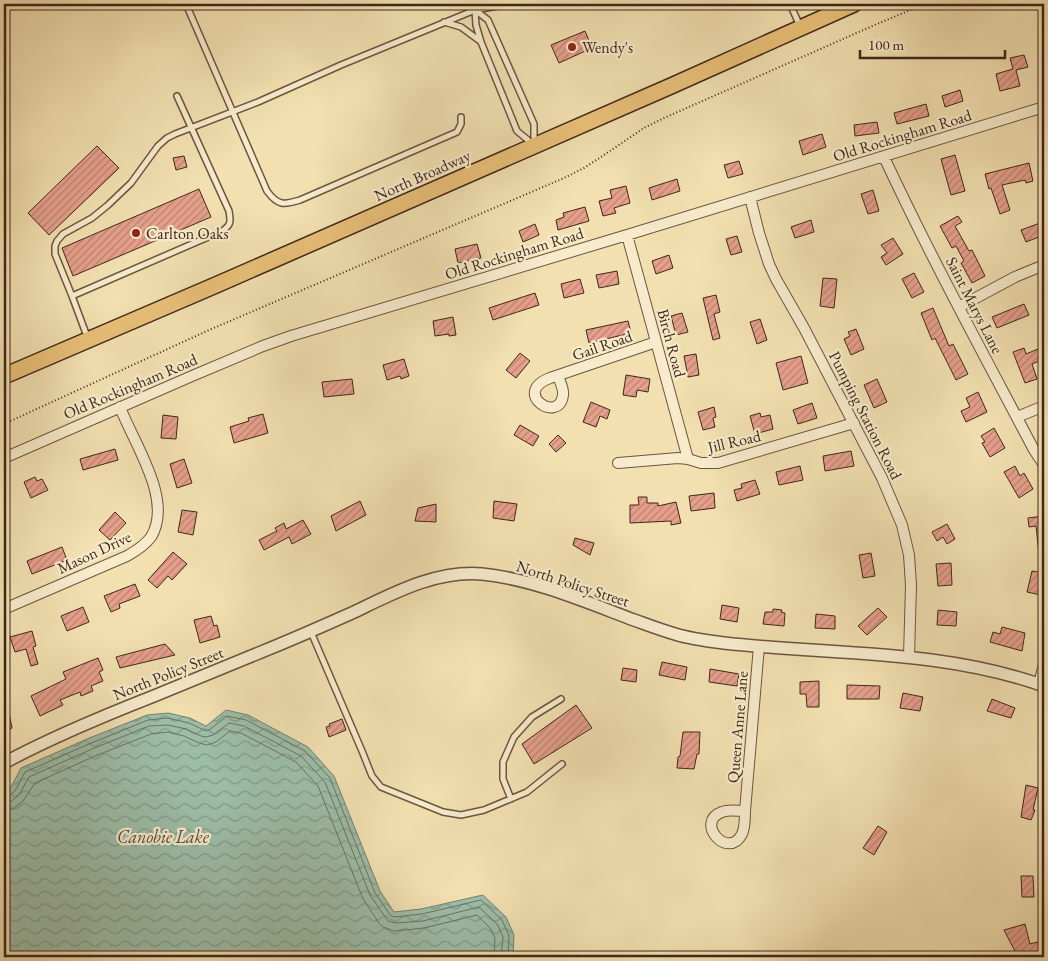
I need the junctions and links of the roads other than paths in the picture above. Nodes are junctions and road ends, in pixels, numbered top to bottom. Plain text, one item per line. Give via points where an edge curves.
1 (196, 4) edge
2 (509, 4) edge
3 (790, 4) edge
4 (854, 4) edge
5 (186, 6) edge
6 (475, 10) junction
7 (444, 22) junction
8 (801, 27) junction
9 (481, 42) junction
10 (178, 96) dead end
11 (1044, 107) edge
12 (232, 111) junction
13 (461, 118) dead end
14 (191, 127) junction
15 (534, 145) junction
16 (884, 156) junction
17 (750, 198) junction
18 (627, 235) junction
19 (1044, 265) edge
20 (72, 296) junction
21 (959, 307) junction
22 (88, 340) junction
23 (656, 342) junction
24 (4, 376) edge
25 (558, 376) dead end
26 (1044, 406) edge
27 (120, 407) junction
28 (1016, 417) junction
29 (854, 423) junction
30 (4, 458) edge
31 (688, 459) junction
32 (618, 463) dead end
33 (1044, 465) edge
34 (4, 609) edge
35 (310, 632) junction
36 (759, 646) junction
37 (909, 657) junction
38 (1044, 664) edge
39 (1042, 685) edge
40 (561, 699) dead end
41 (4, 763) edge
42 (562, 764) dead end
43 (511, 799) junction
44 (745, 811) dead end

1 - 5 lane
2 - 6 lane
3 - 8 lane
4 - 8 main road, North Broadway
5 - 12 lane
6 - 7 lane
6 - 9 lane
6 - 15 lane via 488,20 515,80 534,124
7 - 9 lane via 461,27
7 - 12 lane
8 - 15 main road, North Broadway
9 - 15 lane via 517,131
10 - 14 lane
11 - 16 street, Old Rockingham Road
12 - 13 lane via 268,191 272,198 284,204 457,132
12 - 14 lane
14 - 20 lane via 158,146 131,183 108,205 57,241 55,254
14 - 20 lane via 229,212 231,220 228,227
15 - 22 main road, North Broadway
16 - 17 street, Old Rockingham Road
16 - 21 street, Saint Marys Lane
17 - 18 street, Old Rockingham Road
17 - 29 street, Pumping Station Road via 769,264
18 - 23 street, Birch Road
18 - 27 street, Old Rockingham Road via 290,336
19 - 21 street
20 - 22 lane
21 - 28 street, Saint Marys Lane
22 - 24 main road, North Broadway
23 - 25 street, Gail Road
23 - 31 street, Birch Road
26 - 28 street
27 - 30 street, Old Rockingham Road
27 - 34 street, Mason Drive via 146,465 158,505 151,536 127,556
28 - 33 street, Saint Marys Lane
29 - 31 street, Jill Road via 718,463 701,464
29 - 37 street, Pumping Station Road via 898,512 906,540 911,592
31 - 32 street, Jill Road
35 - 36 street, North Policy Street via 414,585 448,576 482,574 552,590 675,634
35 - 41 street, North Policy Street via 95,720
35 - 43 lane via 372,776 381,787 443,812 461,815
36 - 37 street, North Policy Street
36 - 44 street, Queen Anne Lane
37 - 39 street, North Policy Street via 981,668
38 - 39 street
40 - 43 lane via 532,717 514,737 503,762 503,779
42 - 43 lane via 527,792

